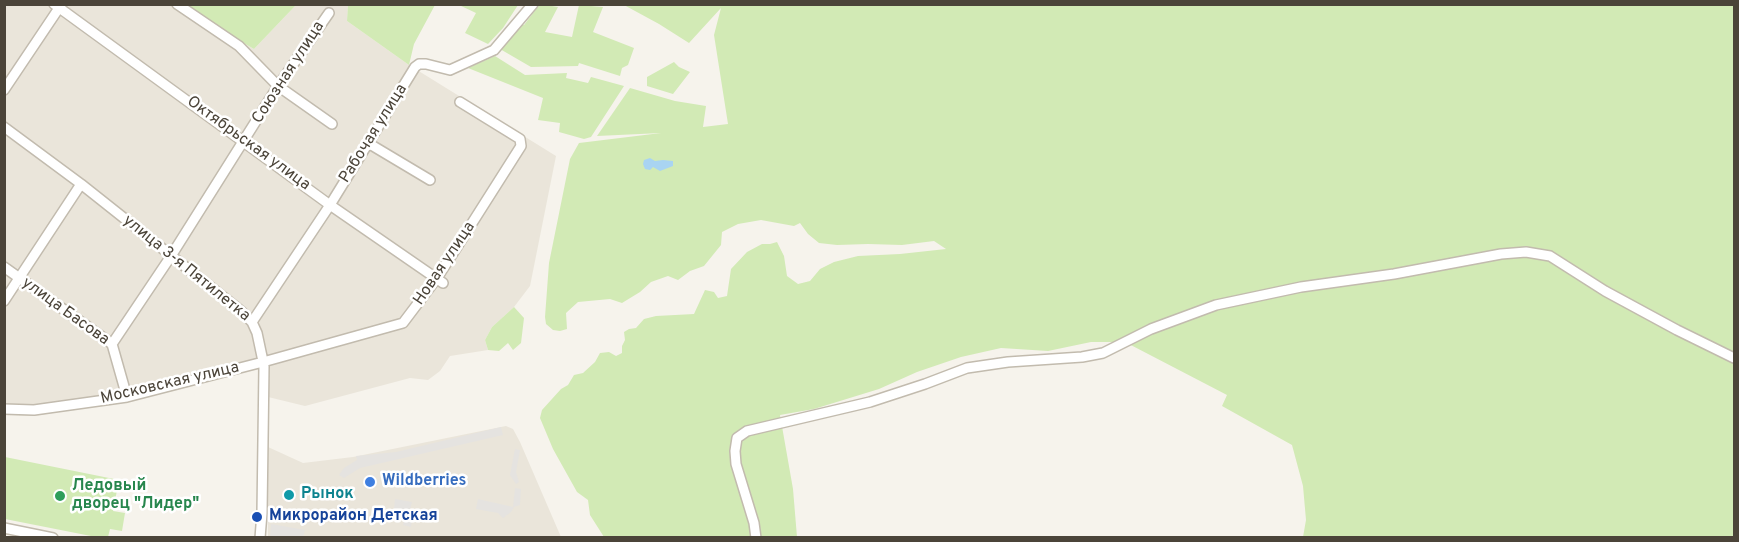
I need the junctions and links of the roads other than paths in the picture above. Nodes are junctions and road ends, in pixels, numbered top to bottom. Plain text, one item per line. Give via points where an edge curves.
1 (177, 4) edge
2 (533, 4) edge
3 (58, 6) edge
4 (329, 13) dead end
5 (278, 86) junction
6 (4, 90) edge
7 (460, 102) dead end
8 (332, 124) dead end
9 (4, 127) edge
10 (244, 142) junction
11 (368, 143) junction
12 (429, 180) dead end
13 (81, 184) junction
14 (330, 204) junction
15 (171, 256) junction
16 (4, 267) edge
17 (18, 278) junction
18 (440, 280) junction
19 (4, 301) edge
20 (252, 322) junction
21 (112, 344) junction
22 (1734, 358) edge
23 (263, 362) junction
24 (128, 397) junction
25 (4, 409) edge
26 (4, 528) edge
27 (53, 537) edge
28 (260, 537) edge
29 (756, 537) edge

1 - 5 street via 239,46
2 - 11 street, Рабочая улица via 494,50 450,70 419,64 415,67
3 - 6 street
3 - 10 street, Октябрьская улица
4 - 5 street, Союзная улица
5 - 8 street
5 - 10 street, Союзная улица
7 - 18 street, Новая улица via 520,139 521,146
9 - 13 street, улица 3-я Пятилетка
10 - 14 street, Октябрьская улица
10 - 15 street, Союзная улица
11 - 12 street
11 - 14 street, Рабочая улица
13 - 15 street, улица 3-я Пятилетка
13 - 17 street
14 - 18 street, Октябрьская улица
14 - 20 street, Рабочая улица
15 - 20 street, улица 3-я Пятилетка
15 - 21 street, Союзная улица
16 - 17 street, улица Басова
17 - 19 street
17 - 21 street, улица Басова
18 - 23 street, Новая улица via 399,325
20 - 23 street, улица 3-я Пятилетка
21 - 24 street, улица Басова
22 - 29 street via 1605,291 1550,256 1526,252 1301,286 1216,305 1151,329 1102,353 968,368 870,402 747,431 737,438 736,464
23 - 24 street, Московская улица
23 - 28 street, улица 3-я Пятилетка
24 - 25 street, Московская улица via 34,410
26 - 27 street

